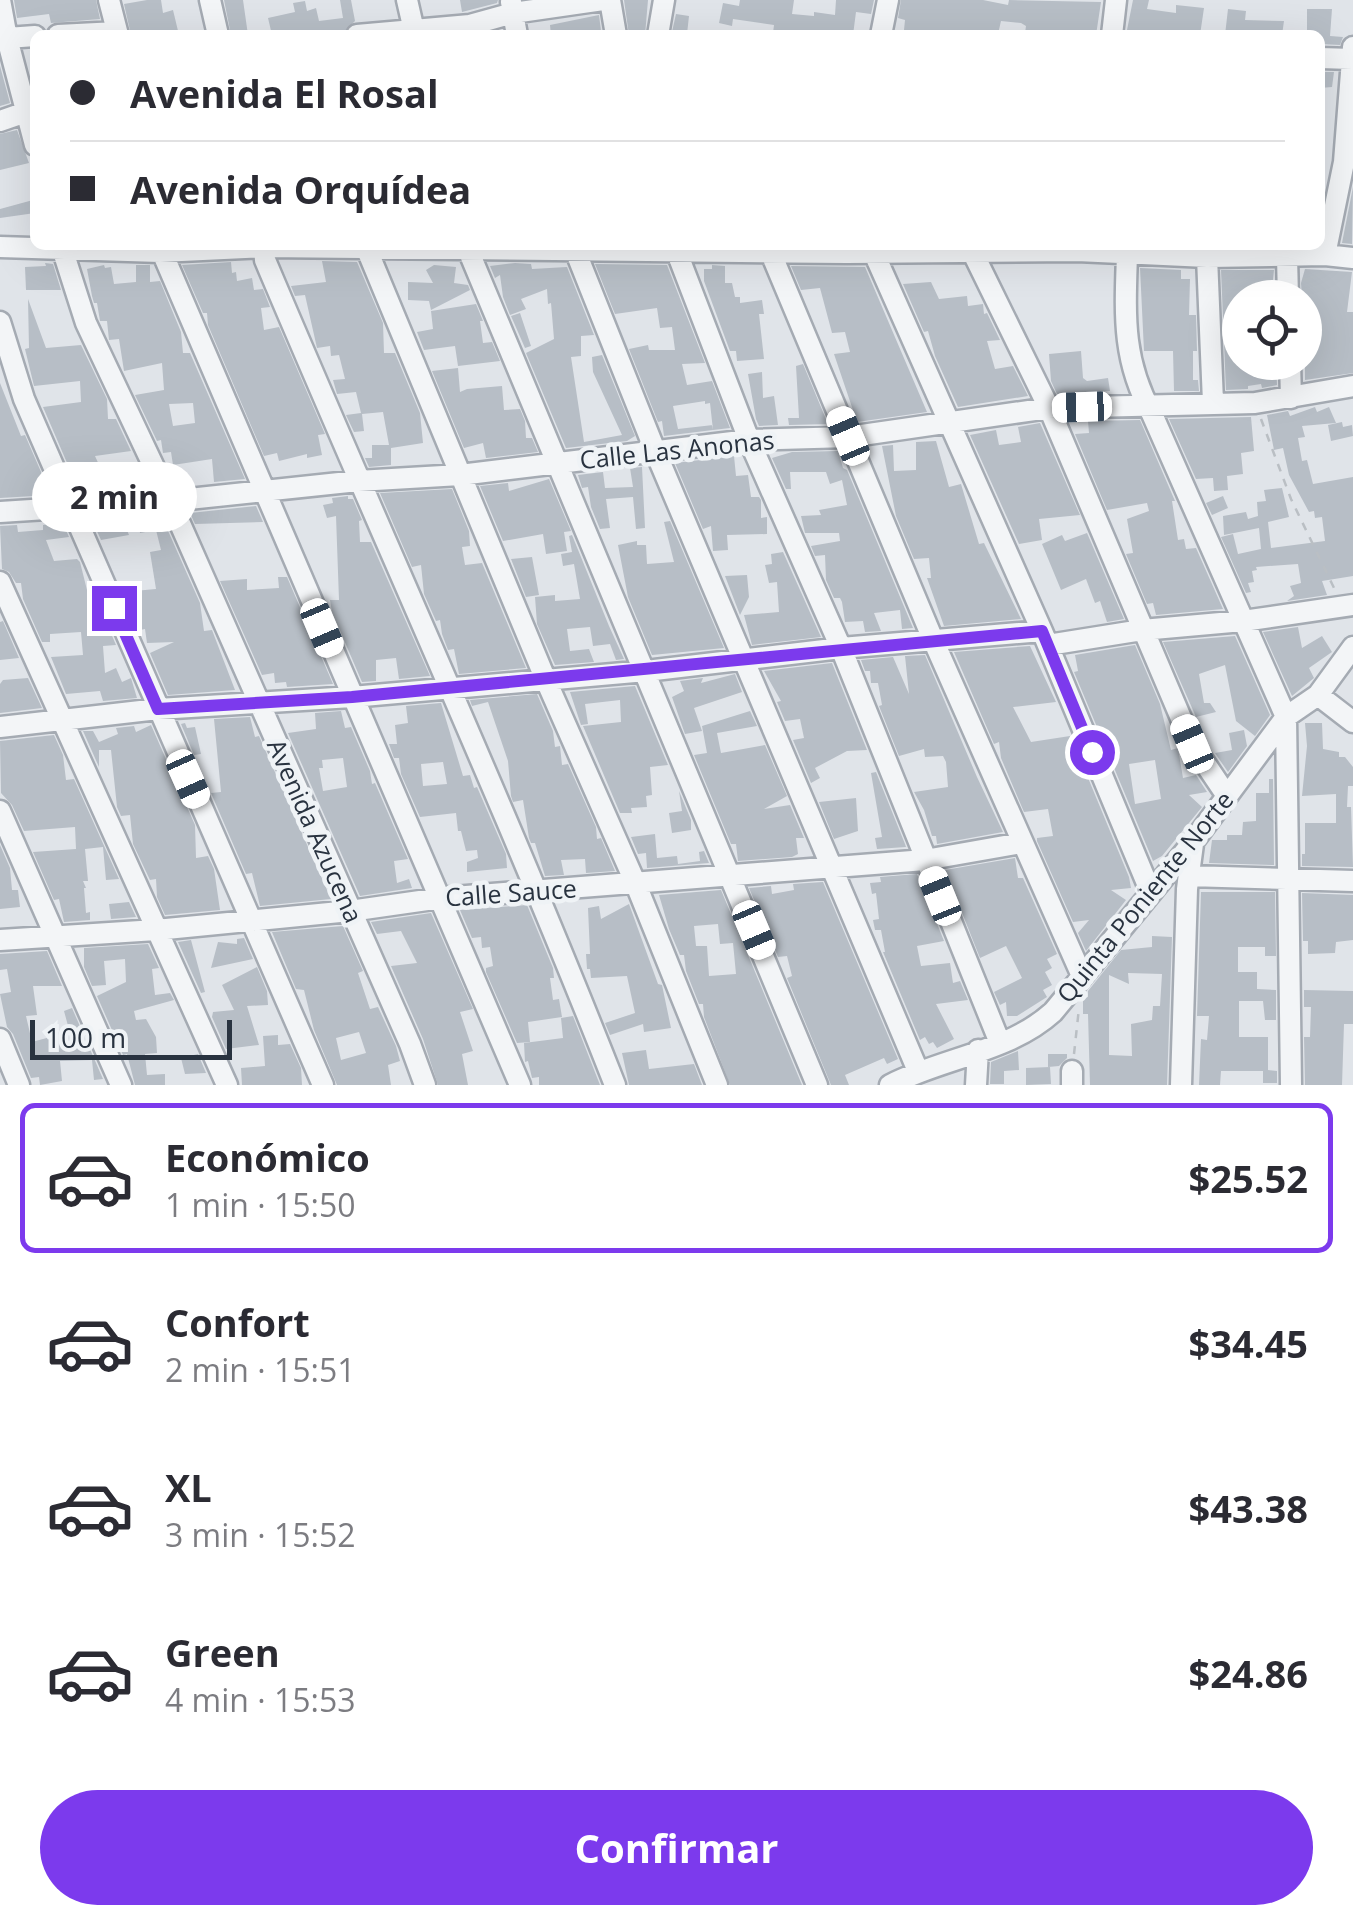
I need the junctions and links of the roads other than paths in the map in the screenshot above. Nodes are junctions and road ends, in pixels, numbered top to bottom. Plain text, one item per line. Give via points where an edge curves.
1 (0, 0) edge
2 (110, 0) edge
3 (210, 0) edge
4 (407, 0) edge
5 (606, 0) edge
6 (664, 0) edge
7 (888, 0) edge
8 (1116, 0) edge
9 (512, 7) edge
10 (117, 30) edge
11 (217, 30) edge
12 (414, 30) edge
13 (430, 30) edge
14 (615, 30) edge
15 (659, 30) edge
16 (882, 30) edge
17 (1113, 30) edge
18 (30, 36) edge
19 (7, 38) junction
20 (1353, 47) edge
21 (1325, 58) edge
22 (1352, 59) edge
23 (26, 112) junction
24 (0, 121) edge
25 (30, 127) edge
26 (1349, 162) edge
27 (0, 247) edge
28 (30, 247) edge
29 (62, 250) edge
30 (160, 250) edge
31 (264, 250) edge
32 (368, 250) edge
33 (467, 250) edge
34 (575, 250) edge
35 (676, 250) joint
36 (809, 250) edge
37 (856, 250) edge
38 (972, 250) joint
39 (1094, 250) edge
40 (770, 251) junction
41 (873, 252) junction
42 (1127, 254) junction
43 (1325, 255) junction
44 (1287, 256) junction
45 (1207, 257) junction
46 (1353, 258) edge
47 (1288, 280) edge
48 (0, 322) edge
49 (1290, 380) edge
50 (1353, 386) edge
51 (1291, 398) junction
52 (1213, 402) junction
53 (1147, 405) junction
54 (1049, 408) junction
55 (946, 421) junction
56 (848, 436) junction
57 (749, 440) junction
58 (656, 453) junction
59 (556, 463) junction
60 (460, 474) junction
61 (358, 481) junction
62 (264, 490) junction
63 (170, 501) junction
64 (70, 507) junction
65 (0, 512) edge
66 (0, 582) edge
67 (1347, 605) edge
68 (1243, 621) junction
69 (1142, 630) junction
70 (1044, 638) junction
71 (934, 642) junction
72 (1353, 647) edge
73 (841, 648) junction
74 (744, 660) junction
75 (646, 671) junction
76 (545, 678) junction
77 (448, 688) junction
78 (1318, 694) junction
79 (352, 697) junction
80 (257, 701) junction
81 (158, 709) junction
82 (1286, 717) junction
83 (60, 718) junction
84 (1353, 722) edge
85 (0, 726) edge
86 (1227, 796) junction
87 (0, 812) edge
88 (1193, 842) junction
89 (1022, 843) junction
90 (925, 860) junction
91 (831, 867) junction
92 (730, 874) junction
93 (1291, 879) junction
94 (1353, 881) edge
95 (634, 882) junction
96 (1188, 883) junction
97 (1156, 887) junction
98 (539, 892) junction
99 (441, 898) junction
100 (350, 911) junction
101 (250, 919) junction
102 (156, 930) junction
103 (57, 935) junction
104 (0, 940) edge
105 (1082, 976) junction
106 (0, 1039) edge
107 (1000, 1043) junction
108 (978, 1050) junction
109 (918, 1070) junction
110 (19, 1085) edge
111 (121, 1085) edge
112 (227, 1085) edge
113 (323, 1085) edge
114 (425, 1085) edge
115 (520, 1085) edge
116 (615, 1085) edge
117 (717, 1085) edge
118 (817, 1085) edge
119 (890, 1085) edge
120 (976, 1085) edge
121 (1181, 1085) edge
122 (1291, 1085) edge

1 - 19 street
2 - 10 street
3 - 11 street
4 - 12 street
5 - 9 street
5 - 14 street
6 - 15 street
7 - 16 street
8 - 17 street
9 - 13 street via 470,25
18 - 19 street
19 - 23 street
20 - 22 street
21 - 22 street
22 - 26 street
23 - 24 street
23 - 25 street
26 - 43 street
27 - 28 street
29 - 63 street, Avenida Azucena via 86,323
30 - 62 street
31 - 61 street
32 - 60 street
33 - 59 street
34 - 58 street
35 - 40 street
35 - 57 street
36 - 40 street
37 - 41 street
38 - 41 street
38 - 54 street
39 - 42 street
40 - 56 street
41 - 55 street
42 - 45 street
42 - 53 street via 1128,353
43 - 44 street
43 - 46 street
44 - 45 street
44 - 47 street
45 - 52 street
48 - 64 street
49 - 51 street
50 - 51 street, Calle Las Anonas
51 - 52 street, Calle Las Anonas
52 - 53 street, Calle Las Anonas
53 - 54 street, Calle Las Anonas
53 - 68 street
54 - 55 street, Calle Las Anonas
54 - 69 street
55 - 56 street, Calle Las Anonas
55 - 70 street
56 - 57 street, Calle Las Anonas
56 - 71 street
57 - 58 street, Calle Las Anonas
57 - 73 street
58 - 59 street, Calle Las Anonas
58 - 74 street
59 - 60 street, Calle Las Anonas
59 - 75 street
60 - 61 street, Calle Las Anonas
60 - 76 street
61 - 62 street, Calle Las Anonas
61 - 77 street
62 - 63 street, Calle Las Anonas
62 - 79 street
63 - 64 street, Calle Las Anonas
63 - 80 street, Avenida Azucena
64 - 65 street, Calle Las Anonas
64 - 81 street
66 - 83 street
67 - 68 street
68 - 69 street
68 - 82 street
69 - 70 street
69 - 86 street via 1192,744
70 - 71 street
70 - 97 street
71 - 73 street
71 - 89 street
72 - 78 street, Quinta Poniente Norte
73 - 74 street
73 - 90 street
74 - 75 street
74 - 91 street
75 - 76 street
75 - 92 street
76 - 77 street
76 - 95 street
77 - 79 street
77 - 98 street
78 - 82 street, Quinta Poniente Norte
78 - 84 street
79 - 80 street
79 - 99 street
80 - 81 street
80 - 100 street, Avenida Azucena
81 - 83 street
81 - 101 street
82 - 86 street, Quinta Poniente Norte
82 - 93 street
83 - 85 street
83 - 102 street
86 - 88 street, Quinta Poniente Norte
87 - 103 street
88 - 96 street
88 - 97 street, Quinta Poniente Norte
89 - 90 street, Calle Sauce
89 - 105 street
90 - 91 street, Calle Sauce
90 - 107 street
91 - 92 street, Calle Sauce
91 - 109 street
92 - 95 street, Calle Sauce
92 - 118 street
93 - 94 street
93 - 96 street
93 - 122 street
95 - 98 street, Calle Sauce
95 - 117 street
96 - 97 street
96 - 121 street
97 - 105 street, Quinta Poniente Norte
98 - 99 street, Calle Sauce
98 - 116 street
99 - 100 street, Calle Sauce
99 - 115 street
100 - 101 street, Calle Sauce
100 - 114 street, Avenida Azucena
101 - 102 street, Calle Sauce
101 - 113 street
102 - 103 street, Calle Sauce
102 - 112 street
103 - 104 street, Calle Sauce
103 - 111 street
105 - 107 street, Quinta Poniente Norte via 1035,1028
106 - 110 street
107 - 108 street, Quinta Poniente Norte
108 - 109 street, Quinta Poniente Norte
108 - 120 street
109 - 119 street, Quinta Poniente Norte

